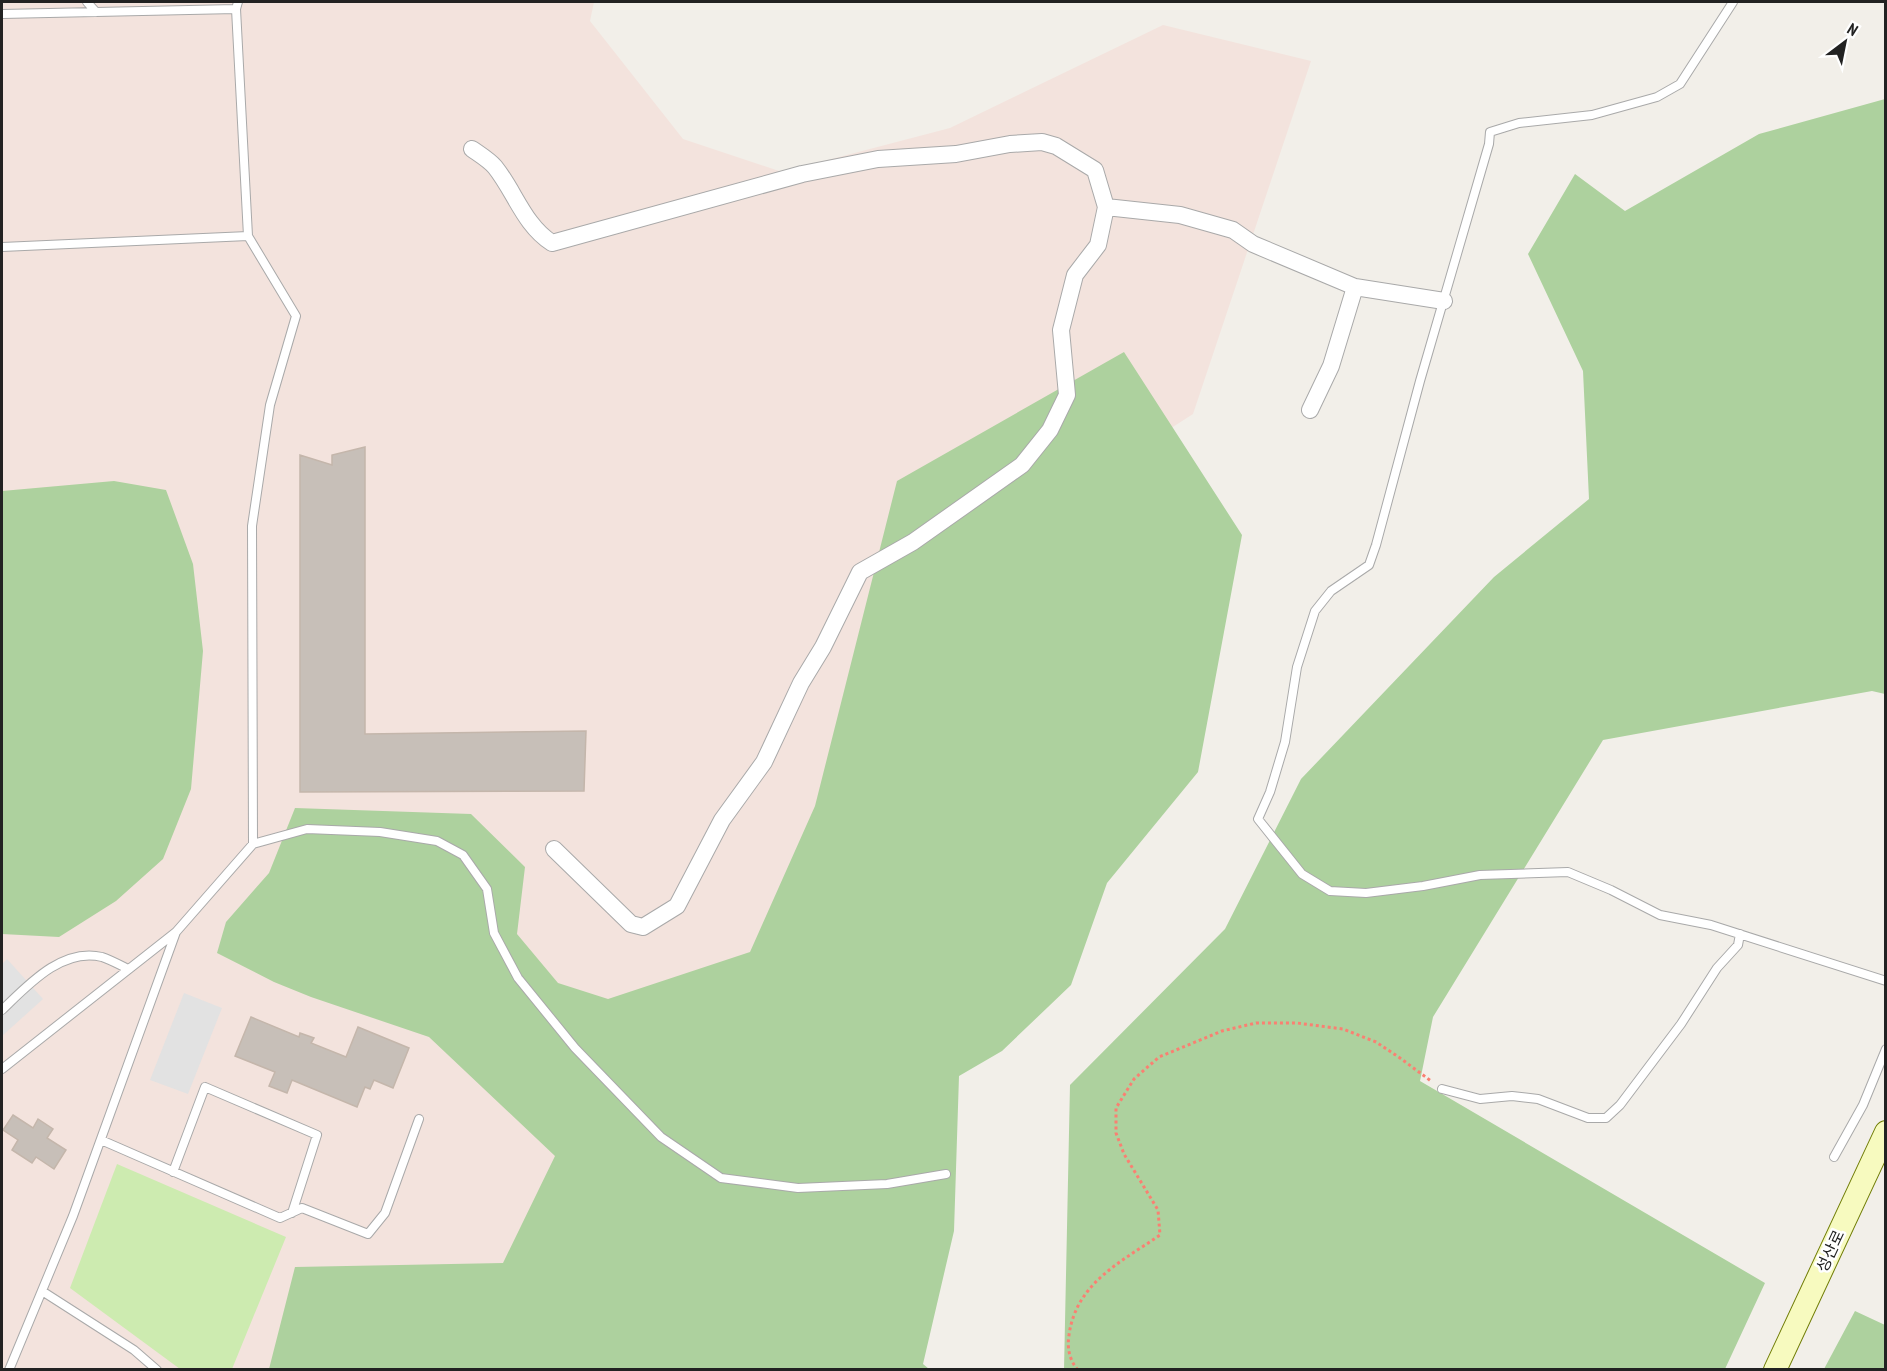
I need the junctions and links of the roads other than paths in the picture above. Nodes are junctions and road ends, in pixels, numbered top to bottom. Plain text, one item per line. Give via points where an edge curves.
1 (87, 2) edge
2 (1733, 2) edge
3 (237, 5) edge
4 (96, 12) junction
5 (2, 14) edge
6 (472, 149) dead end
7 (1106, 207) junction
8 (248, 236) junction
9 (2, 247) edge
10 (1355, 286) junction
11 (1443, 301) junction
12 (1310, 411) dead end
13 (253, 844) junction
14 (554, 849) dead end
15 (176, 932) junction
16 (1740, 934) junction
17 (128, 969) junction
18 (1886, 981) edge
19 (2, 1010) edge
20 (1886, 1049) edge
21 (2, 1069) edge
22 (1443, 1089) road end
23 (419, 1119) dead end
24 (1886, 1132) edge
25 (100, 1140) junction
26 (1834, 1157) dead end
27 (173, 1172) junction
28 (946, 1174) dead end
29 (292, 1213) junction
30 (42, 1291) junction
31 (9, 1370) edge
32 (158, 1370) edge
33 (1775, 1370) edge

1 - 4 lane
2 - 11 lane via 1680,84 1657,98 1592,115 1519,123 1490,132
3 - 4 lane
3 - 8 lane
4 - 5 lane
6 - 7 street via 494,165 531,225 552,243 802,174 878,159 956,154 1010,144 1042,142 1056,146 1095,170
7 - 10 street via 1180,215 1233,230 1253,244
7 - 14 street via 1098,245 1075,275 1061,330 1066,395 1050,430 1022,465 913,542 860,572 764,762 722,820 677,906 643,927 631,924
8 - 9 lane
8 - 13 lane via 296,316 270,405 252,526
10 - 11 street
10 - 12 street via 1331,366
11 - 16 lane via 1369,565 1331,591 1315,611 1297,667 1285,742 1258,819 1302,874 1330,891 1366,893 1480,875 1568,873 1660,915
13 - 15 lane
13 - 28 lane via 307,829 380,832 437,841 463,855 487,889 494,933 518,978 575,1048 661,1137 721,1178 798,1188 887,1184
15 - 17 lane
15 - 25 lane
16 - 18 lane
16 - 22 lane via 1738,945 1717,968 1681,1024 1606,1118 1588,1118 1538,1099 1512,1096 1480,1100
17 - 19 lane via 101,957 73,957 38,975
17 - 21 lane
20 - 26 lane via 1863,1105
23 - 29 lane via 385,1213 368,1234 302,1208
24 - 33 main road, 성산로
25 - 27 lane
25 - 30 lane
27 - 29 lane via 280,1218
27 - 29 lane via 205,1087 317,1136
30 - 31 lane
30 - 32 lane via 134,1350

